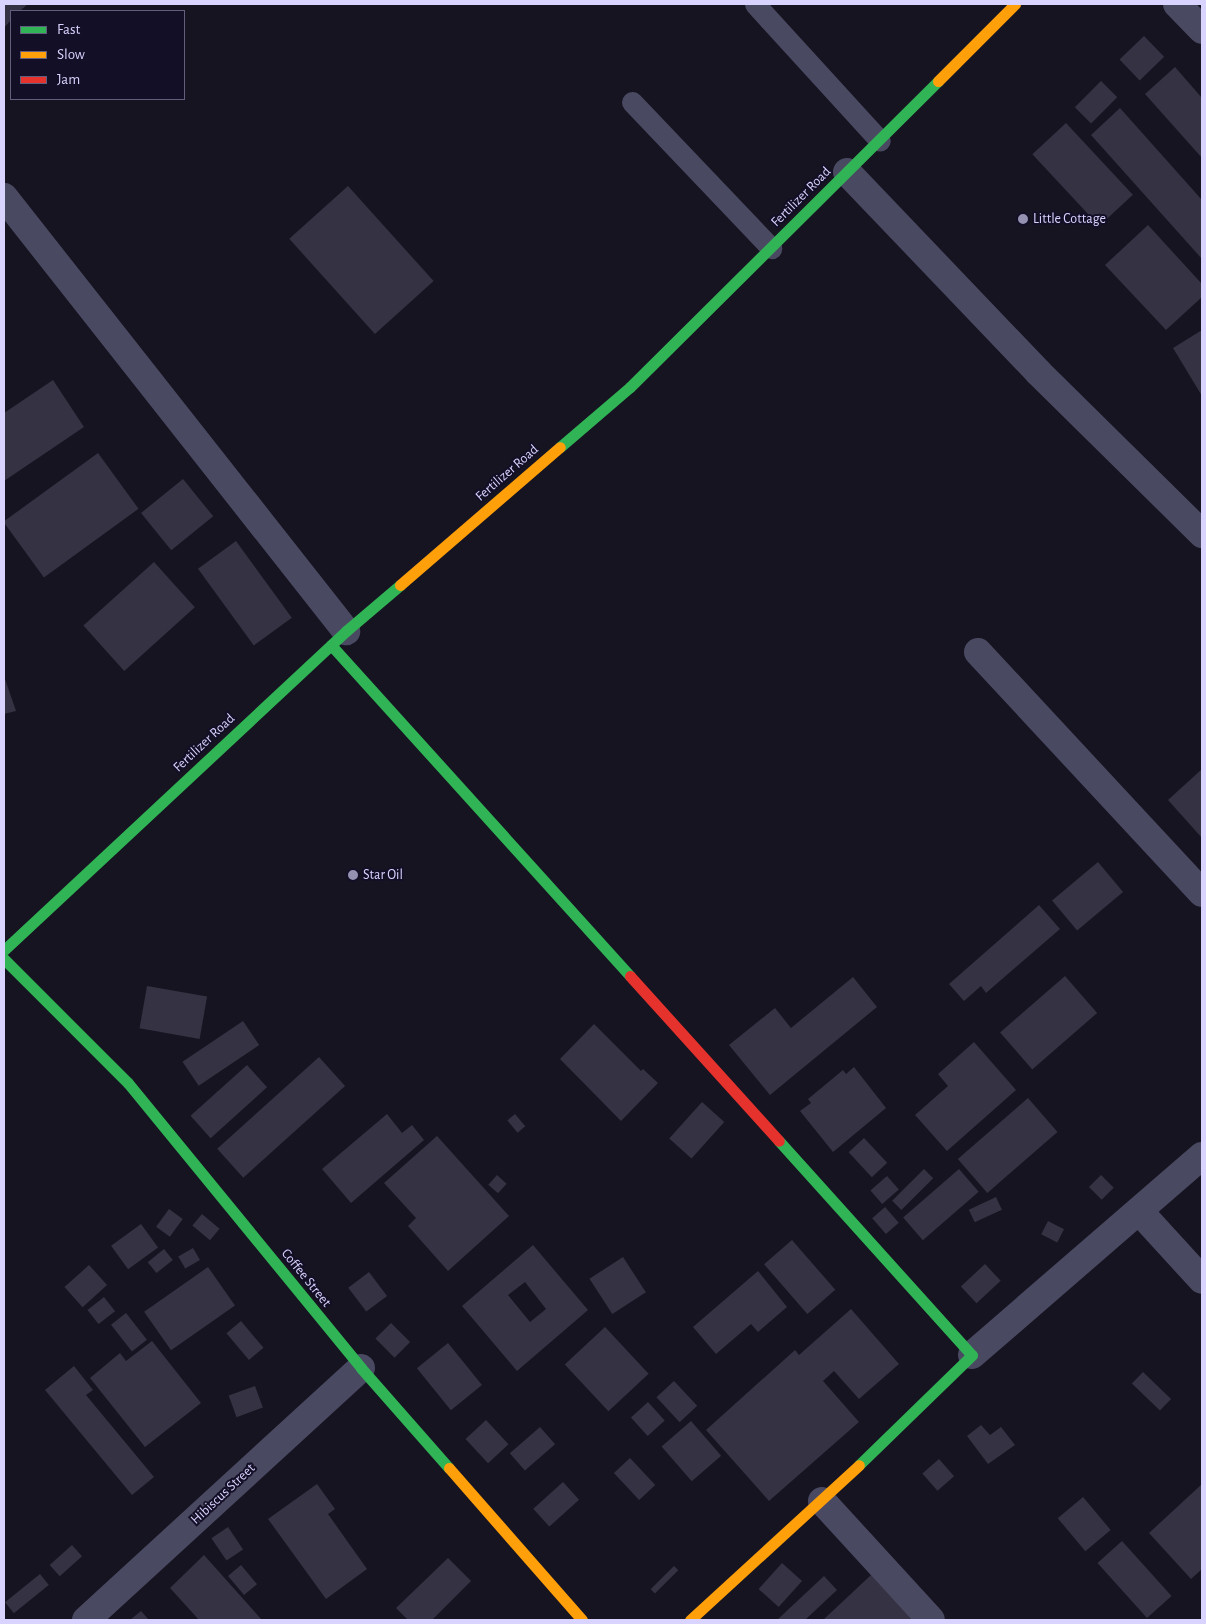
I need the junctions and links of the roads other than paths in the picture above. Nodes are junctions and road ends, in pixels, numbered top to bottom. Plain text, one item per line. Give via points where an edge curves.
1 (755, 4) edge
2 (1015, 4) edge
3 (1177, 4) edge
4 (1202, 30) edge
5 (632, 102) dead end
6 (880, 141) junction
7 (847, 172) junction
8 (4, 197) edge
9 (771, 248) junction
10 (1202, 534) edge
11 (339, 638) junction
12 (978, 652) dead end
13 (1202, 893) edge
14 (4, 950) edge
15 (4, 959) edge
16 (1202, 1156) edge
17 (1139, 1211) junction
18 (1202, 1280) edge
19 (972, 1355) junction
20 (361, 1368) junction
21 (822, 1501) junction
22 (86, 1620) edge
23 (582, 1620) edge
24 (690, 1620) edge
25 (931, 1620) edge

1 - 6 lane
2 - 6 street, Fertilizer Road
3 - 4 street
5 - 9 lane
6 - 7 street, Fertilizer Road
7 - 9 street, Fertilizer Road
7 - 10 street via 1038,372
8 - 11 street
9 - 11 street, Fertilizer Road via 630,387
11 - 14 street, Fertilizer Road
11 - 19 street
12 - 13 street
15 - 20 street, Coffee Street via 128,1084
16 - 17 street
17 - 18 street
17 - 19 street
19 - 21 street
20 - 22 street, Hibiscus Street
20 - 23 street, Coffee Street
21 - 24 street
21 - 25 street

